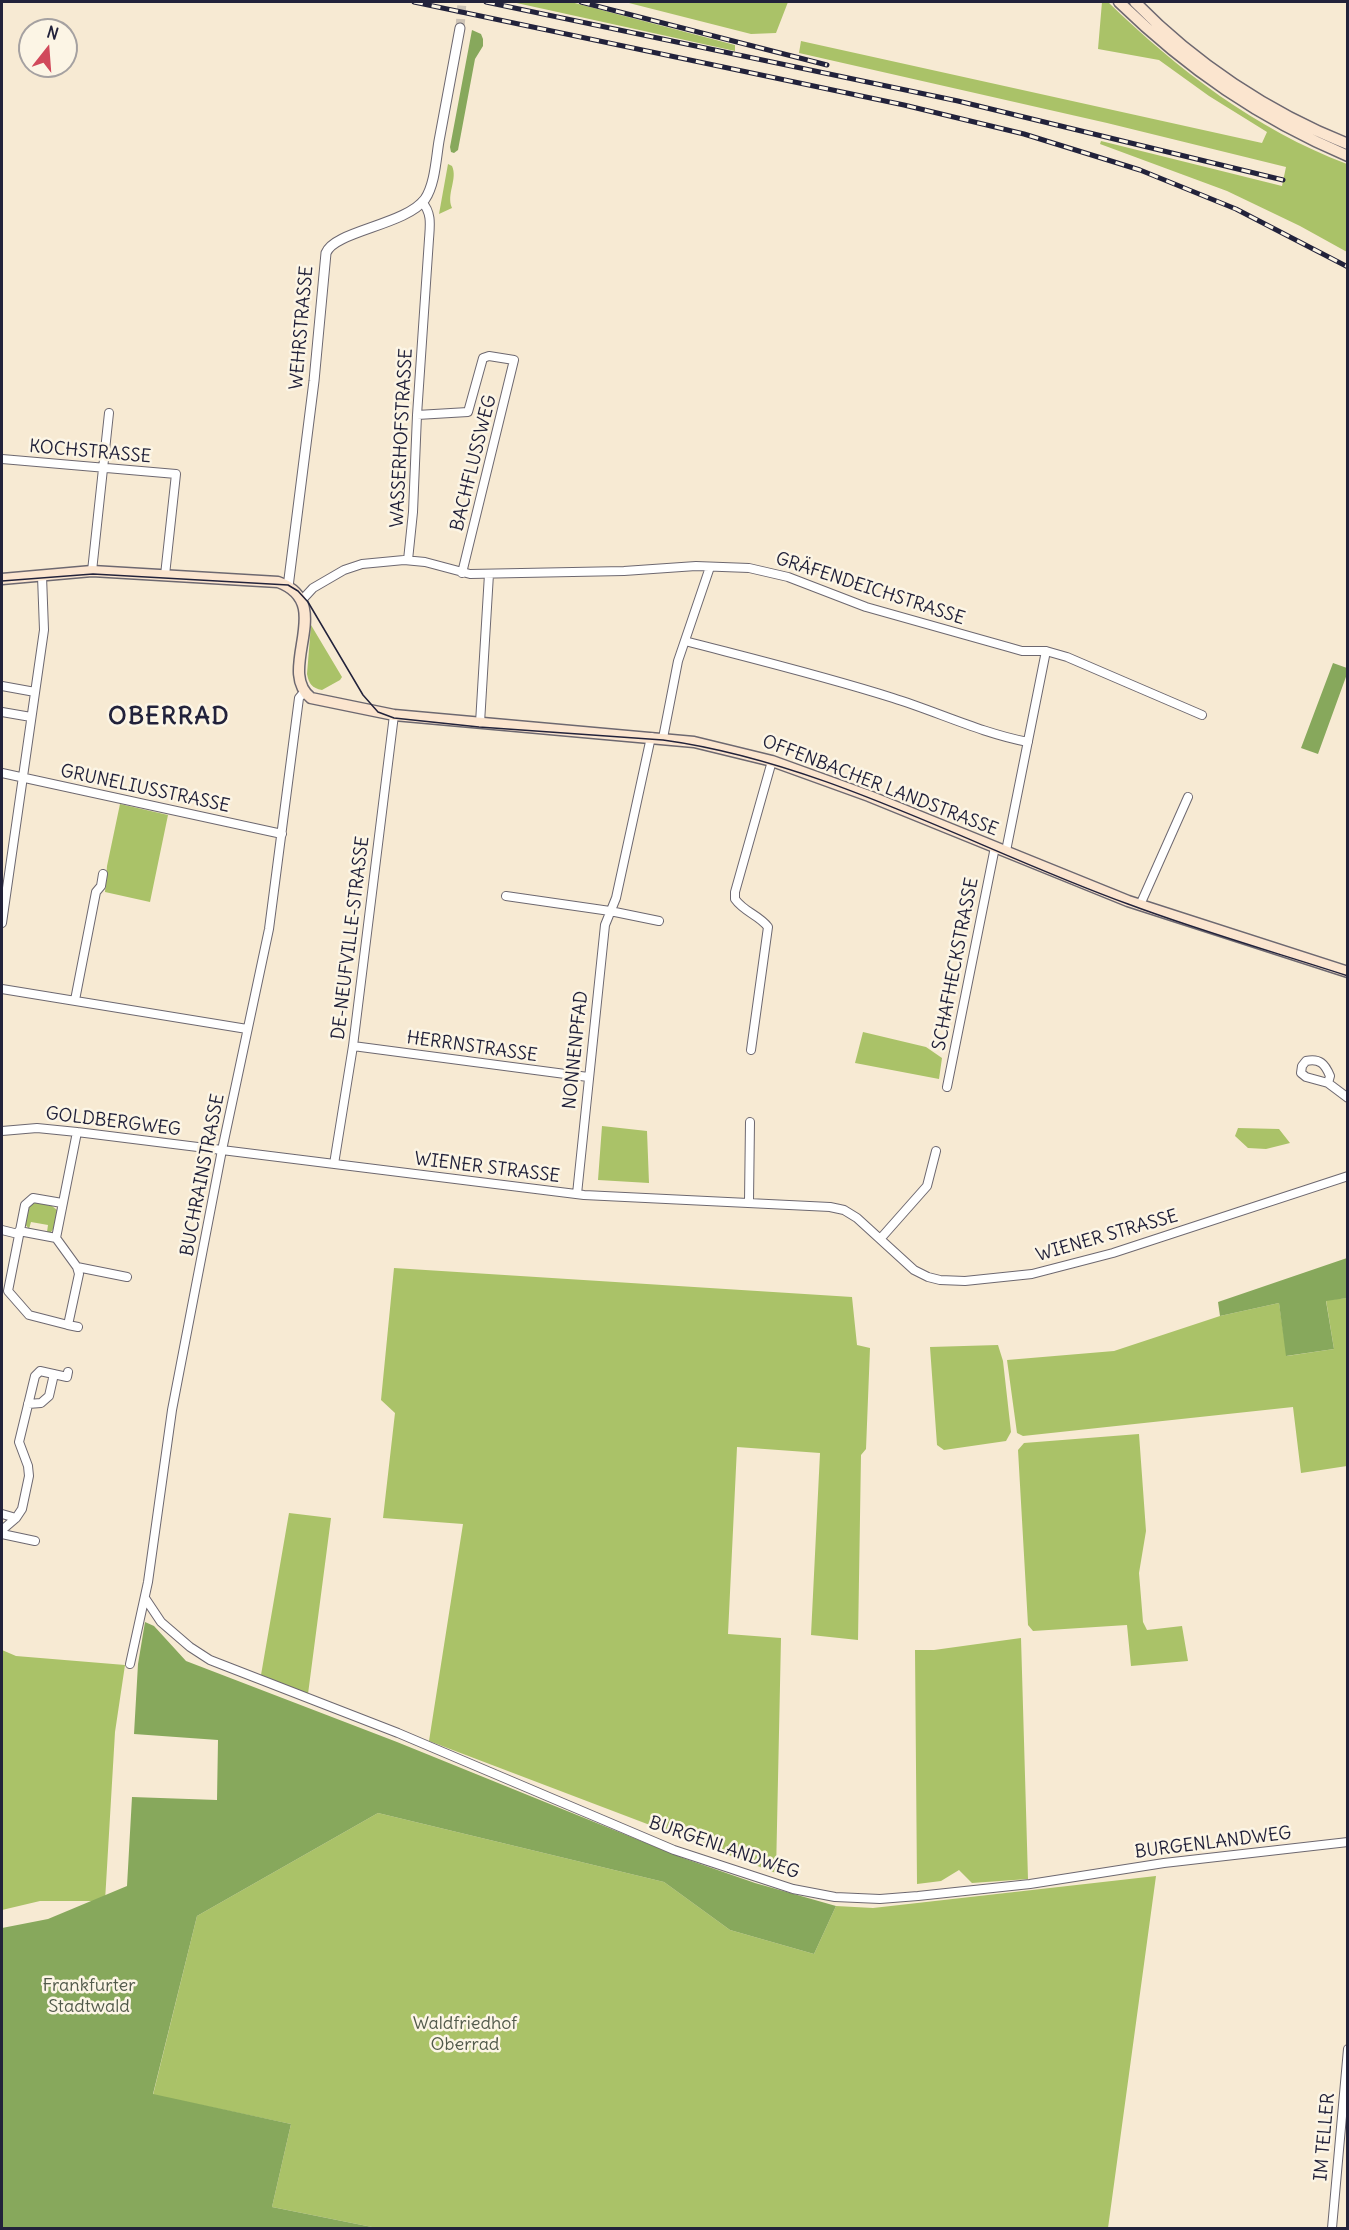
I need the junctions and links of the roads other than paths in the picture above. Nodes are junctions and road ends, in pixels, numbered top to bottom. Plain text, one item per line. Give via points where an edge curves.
1 (1119, 2) edge
2 (1135, 2) edge
3 (460, 28) tunnel mouth
4 (1347, 144) edge
5 (1347, 156) edge
6 (422, 202) junction
7 (109, 413) dead end
8 (417, 415) junction
9 (2, 459) edge
10 (101, 467) junction
11 (408, 560) junction
12 (710, 567) junction
13 (92, 572) junction
14 (462, 573) junction
15 (489, 574) junction
16 (165, 575) junction
17 (42, 576) junction
18 (2, 579) edge
19 (288, 586) junction
20 (302, 601) junction
21 (684, 640) junction
22 (1047, 651) junction
23 (2, 686) edge
24 (35, 692) junction
25 (304, 692) junction
26 (2, 712) edge
27 (388, 714) junction
28 (1202, 715) dead end
29 (31, 717) junction
30 (480, 723) junction
31 (651, 737) junction
32 (663, 738) junction
33 (1028, 742) junction
34 (772, 761) junction
35 (2, 773) edge
36 (22, 778) junction
37 (1188, 797) dead end
38 (282, 834) junction
39 (1000, 849) junction
40 (103, 874) dead end
41 (506, 896) dead end
42 (1140, 905) junction
43 (610, 911) junction
44 (659, 921) dead end
45 (2, 924) edge
46 (1347, 972) edge
47 (2, 989) edge
48 (75, 1000) junction
49 (247, 1029) junction
50 (353, 1046) junction
51 (751, 1050) dead end
52 (588, 1077) junction
53 (1328, 1083) dead end
54 (947, 1088) dead end
55 (1347, 1098) edge
56 (750, 1122) dead end
57 (2, 1131) edge
58 (77, 1132) junction
59 (222, 1150) junction
60 (936, 1151) dead end
61 (334, 1164) junction
62 (1347, 1176) edge
63 (577, 1194) junction
64 (749, 1201) junction
65 (63, 1203) junction
66 (2, 1230) edge
67 (19, 1232) junction
68 (56, 1238) junction
69 (881, 1238) junction
70 (77, 1267) junction
71 (127, 1277) dead end
72 (68, 1325) junction
73 (78, 1328) dead end
74 (68, 1372) dead end
75 (54, 1374) junction
76 (28, 1404) junction
77 (2, 1515) edge
78 (16, 1518) junction
79 (2, 1532) edge
80 (35, 1541) dead end
81 (146, 1599) junction
82 (130, 1664) dead end
83 (1347, 1842) edge
84 (1347, 2049) edge
85 (1332, 2229) edge

1 - 5 main road via 1171,50 1218,85 1283,126
2 - 4 main road via 1180,44 1243,89
3 - 6 street via 430,187
6 - 8 street, WASSERHOFSTRASSE via 430,216
6 - 19 street, WEHRSTRASSE via 401,217 334,243 326,253
7 - 10 street
8 - 11 street, WASSERHOFSTRASSE
8 - 14 street, BACHFLUSSWEG via 468,412 483,358 514,360
9 - 10 street, KOCHSTRASSE
10 - 13 street
10 - 16 street, KOCHSTRASSE via 176,474
11 - 14 street, GRÄFENDEICHSTRASSE
11 - 20 street via 362,564 344,570 313,588
12 - 15 street, GRÄFENDEICHSTRASSE
12 - 21 street
12 - 22 street, GRÄFENDEICHSTRASSE via 767,572 866,607 997,644 1022,651
13 - 16 main road
13 - 17 main road
14 - 15 street, GRÄFENDEICHSTRASSE
15 - 30 street
16 - 19 main road via 268,580
17 - 18 main road
17 - 24 street via 44,630
19 - 20 main road
20 - 25 main road via 299,676
21 - 32 street
21 - 33 street via 862,688 998,736
22 - 28 street, GRÄFENDEICHSTRASSE
22 - 33 street, SCHAFHECKSTRASSE
23 - 24 street
24 - 29 street
25 - 27 main road, OFFENBACHER LANDSTRASSE via 321,701
25 - 38 street, BUCHRAINSTRASSE via 299,698
26 - 29 street
27 - 30 main road, OFFENBACHER LANDSTRASSE
27 - 50 street, DE-NEUFVILLE-STRASSE
29 - 36 street
30 - 31 main road, OFFENBACHER LANDSTRASSE
31 - 32 main road, OFFENBACHER LANDSTRASSE
31 - 43 street, NONNENPFAD
32 - 34 main road, OFFENBACHER LANDSTRASSE
33 - 39 street, SCHAFHECKSTRASSE
34 - 39 main road, OFFENBACHER LANDSTRASSE
34 - 51 street via 735,892 742,909 768,927
35 - 36 street, GRUNELIUSSTRASSE
36 - 38 street, GRUNELIUSSTRASSE
36 - 45 street
37 - 42 street
38 - 49 street, BUCHRAINSTRASSE via 268,929
39 - 42 main road, OFFENBACHER LANDSTRASSE
39 - 54 street, SCHAFHECKSTRASSE
40 - 48 street
41 - 43 street
42 - 46 main road, OFFENBACHER LANDSTRASSE
43 - 44 street
43 - 52 street, NONNENPFAD via 604,925
47 - 48 street
48 - 49 street
49 - 59 street, BUCHRAINSTRASSE
50 - 52 street, HERRNSTRASSE
50 - 61 street, DE-NEUFVILLE-STRASSE
52 - 63 street, NONNENPFAD
53 - 55 street
56 - 64 street
57 - 58 street, GOLDBERGWEG via 37,1128
58 - 59 street, GOLDBERGWEG
58 - 65 street
59 - 61 street, WIENER STRASSE
59 - 81 street, BUCHRAINSTRASSE via 172,1410
60 - 69 street via 927,1186
61 - 63 street, WIENER STRASSE
62 - 69 street, WIENER STRASSE via 1113,1253 1032,1274 940,1280 914,1270
63 - 64 street, WIENER STRASSE
64 - 69 street, WIENER STRASSE via 844,1210
65 - 67 street via 33,1198 28,1201
65 - 68 street
66 - 67 street
67 - 68 street
67 - 72 street via 8,1291 29,1315
68 - 70 street
70 - 71 street
70 - 72 street via 79,1275
72 - 73 street
74 - 75 street via 67,1377
75 - 76 street via 49,1396 41,1403
75 - 76 street via 40,1371 35,1376
76 - 78 street via 19,1442 29,1476 22,1509
77 - 78 street
78 - 79 street
79 - 80 street
81 - 82 street, BUCHRAINSTRASSE
81 - 83 street, BURGENLANDWEG via 160,1622 210,1660 398,1733 674,1850 793,1889 835,1897 918,1896
84 - 85 street, IM TELLER

